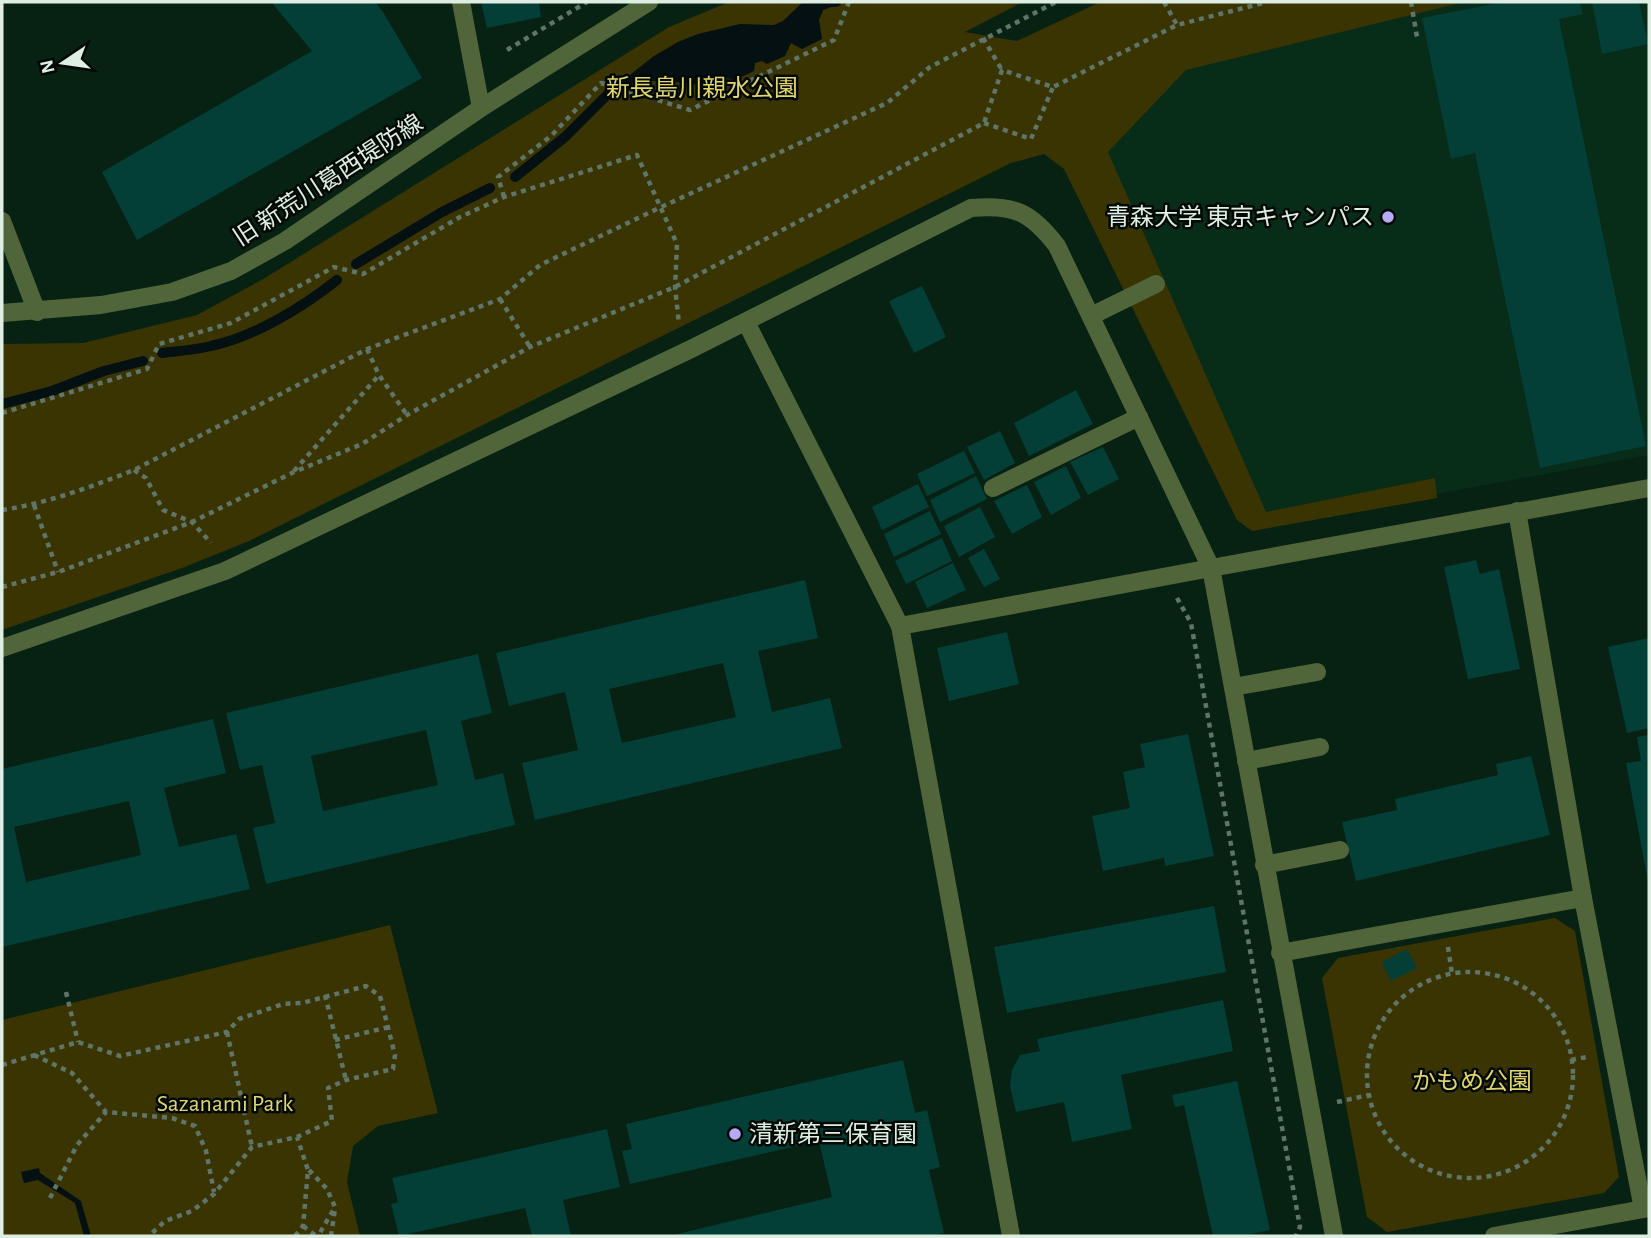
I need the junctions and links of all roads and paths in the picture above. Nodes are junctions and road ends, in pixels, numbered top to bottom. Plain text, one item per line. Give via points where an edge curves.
1 (461, 2) edge
2 (587, 2) edge
3 (649, 2) edge
4 (849, 2) edge
5 (1056, 2) edge
6 (1164, 2) edge
7 (1267, 2) edge
8 (1411, 2) edge
9 (1177, 25) junction
10 (1417, 37) dead end
11 (983, 38) junction
12 (507, 50) dead end
13 (1002, 70) junction
14 (1053, 87) junction
15 (481, 108) junction
16 (985, 123) junction
17 (504, 197) junction
18 (659, 208) junction
19 (2, 221) edge
20 (1156, 284) dead end
21 (675, 286) junction
22 (500, 299) junction
23 (37, 312) junction
24 (2, 313) edge
25 (1091, 316) junction
26 (746, 322) junction
27 (679, 324) dead end
28 (530, 347) junction
29 (367, 349) junction
30 (379, 376) junction
31 (2, 412) edge
32 (407, 415) junction
33 (1139, 416) junction
34 (134, 470) junction
35 (294, 472) junction
36 (993, 488) dead end
37 (1649, 488) edge
38 (34, 505) junction
39 (2, 510) edge
40 (1517, 511) junction
41 (192, 522) junction
42 (211, 543) dead end
43 (1211, 568) junction
44 (58, 572) junction
45 (2, 587) edge
46 (1173, 591) dead end
47 (900, 626) junction
48 (2, 648) edge
49 (1317, 672) dead end
50 (1233, 687) junction
51 (1320, 747) dead end
52 (1246, 761) junction
53 (1340, 850) dead end
54 (1264, 865) junction
55 (1583, 898) junction
56 (1280, 953) junction
57 (66, 992) dead end
58 (325, 995) junction
59 (388, 1027) junction
60 (228, 1032) junction
61 (335, 1040) junction
62 (78, 1042) junction
63 (33, 1055) junction
64 (2, 1065) edge
65 (346, 1080) junction
66 (1369, 1096) junction
67 (1337, 1102) dead end
68 (106, 1112) junction
69 (297, 1137) junction
70 (252, 1147) junction
71 (308, 1170) junction
72 (214, 1194) junction
73 (50, 1199) dead end
74 (335, 1207) junction
75 (1646, 1208) edge
76 (303, 1226) junction
77 (149, 1236) edge
78 (295, 1236) edge
79 (317, 1236) edge
80 (331, 1236) edge
81 (1012, 1236) edge
82 (1296, 1236) edge
83 (1334, 1236) edge
84 (1494, 1236) edge

1 - 15 street
2 - 12 path
3 - 15 street, 旧 新荒川葛西堤防線
4 - 17 path via 834,40 690,110 601,83 551,136 498,177
5 - 11 path
6 - 9 path
7 - 9 path
8 - 10 path
9 - 14 path
11 - 13 path
11 - 18 path via 930,66 887,103
13 - 14 path
13 - 16 path
14 - 16 path via 1031,139
15 - 23 street, 旧 新荒川葛西堤防線 via 285,241 231,271 172,292
16 - 21 path
17 - 18 path via 638,155
17 - 31 path via 363,274 334,267 230,323 159,344 148,369
18 - 21 path via 677,244
18 - 22 path via 540,265
19 - 23 street
20 - 25 street
21 - 27 path
21 - 28 path
22 - 28 path
22 - 29 path
23 - 24 street, 旧 新荒川葛西堤防線
25 - 26 street via 1057,246 1041,225 1018,210 995,205 971,208
25 - 33 street
26 - 47 street
26 - 48 street via 225,571
28 - 32 path
29 - 30 path
29 - 34 path
30 - 32 path
30 - 35 path
32 - 35 path via 362,444
33 - 36 street
33 - 43 street
34 - 38 path
34 - 41 path via 146,478 163,510
35 - 41 path
37 - 40 street
38 - 39 path
38 - 44 path
40 - 43 street
40 - 55 street
41 - 42 path
41 - 44 path
43 - 47 street
43 - 50 street
44 - 45 path
46 - 82 path via 1191,623 1300,1227
47 - 81 street
49 - 50 street
50 - 52 street
51 - 52 street
52 - 54 street
53 - 54 street
54 - 56 street
55 - 56 street
55 - 75 street
56 - 83 street
57 - 62 path
58 - 59 path via 366,986 380,996
58 - 60 path via 239,1019
58 - 61 path
59 - 61 path
59 - 65 path via 395,1055 393,1069
60 - 62 path via 120,1056
60 - 70 path
61 - 65 path
62 - 63 path
63 - 64 path
63 - 68 path via 72,1073
65 - 69 path via 328,1088 332,1121
66 - 66 path via 1393,1144 1414,1162 1438,1174 1492,1176 1518,1167 1540,1151 1557,1130 1569,1105 1573,1079 1569,1047 1556,1018 1535,995 1517,984 1477,971 1446,974 1416,986 1392,1007 1375,1033 1367,1064
66 - 67 path
68 - 72 path via 172,1118 195,1126 206,1151
68 - 73 path via 77,1145
69 - 70 path
69 - 71 path
70 - 72 path
71 - 74 path via 327,1189
71 - 76 path
72 - 77 path via 192,1211 165,1221
74 - 79 path
74 - 80 path
75 - 84 street
76 - 78 path
76 - 79 path

